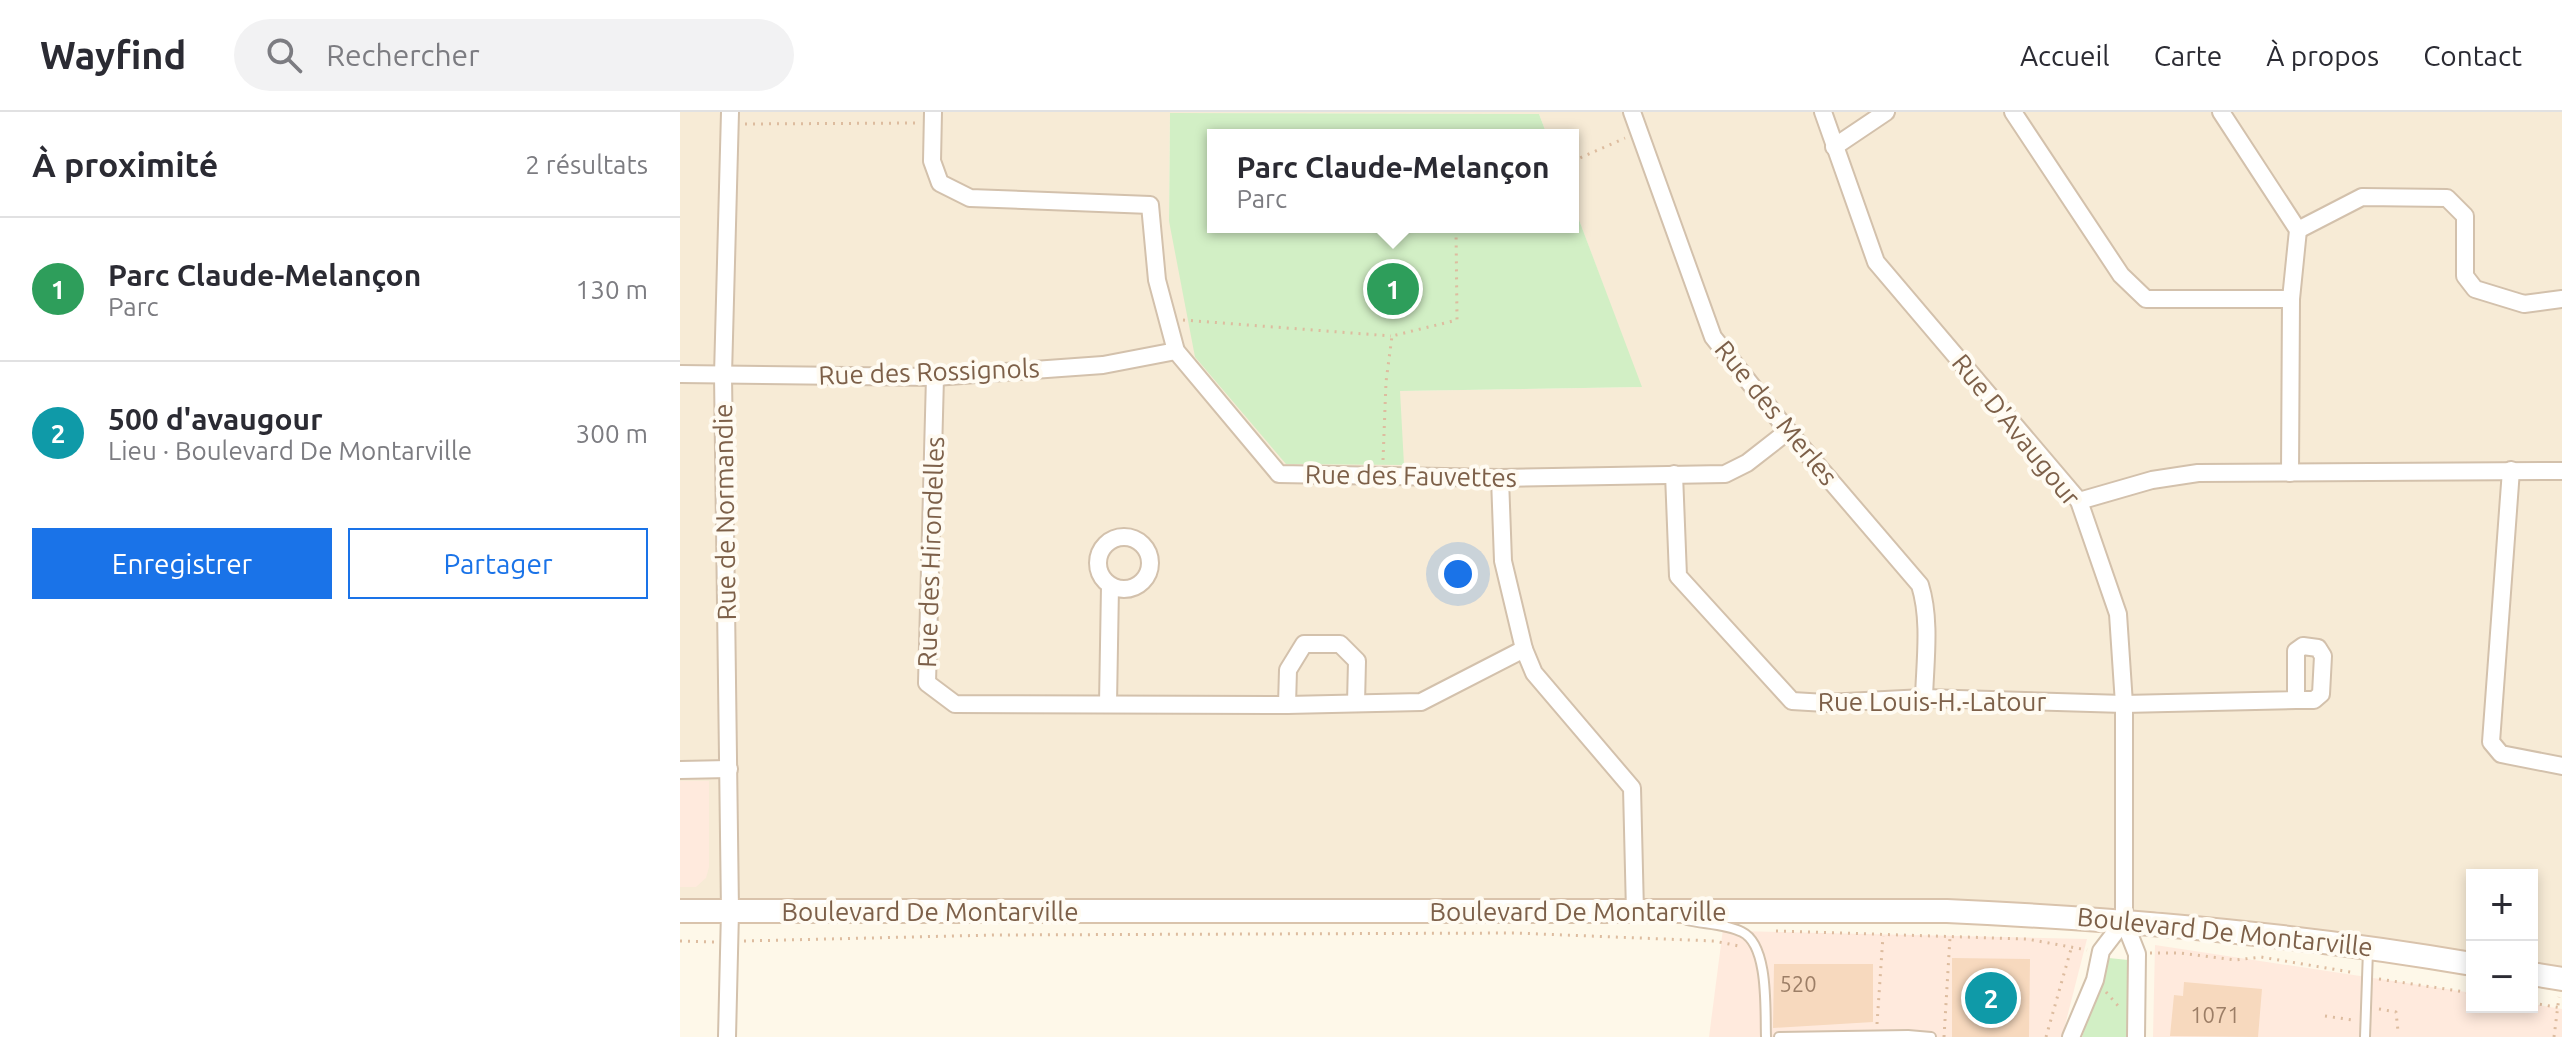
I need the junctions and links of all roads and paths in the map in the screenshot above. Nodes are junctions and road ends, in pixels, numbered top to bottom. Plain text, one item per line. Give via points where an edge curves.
1 (1632, 112) edge
2 (1823, 112) edge
3 (1886, 112) edge
4 (2013, 112) edge
5 (2221, 112) edge
6 (933, 117) edge
7 (730, 118) edge
8 (1639, 132) junction
9 (1834, 147) junction
10 (1579, 158) edge
11 (2298, 230) junction
12 (1456, 233) edge
13 (2291, 299) junction
14 (2562, 299) edge
15 (1167, 318) junction
16 (1392, 336) junction
17 (1176, 351) junction
18 (680, 374) edge
19 (723, 375) junction
20 (935, 377) junction
21 (1788, 431) junction
22 (2511, 470) junction
23 (2562, 471) edge
24 (2290, 473) junction
25 (1674, 474) junction
26 (1383, 476) junction
27 (1500, 478) junction
28 (2079, 501) junction
29 (1110, 586) dead end
30 (1524, 649) junction
31 (1924, 698) junction
32 (2296, 700) dead end
33 (1356, 703) junction
34 (1108, 704) junction
35 (2124, 704) junction
36 (1287, 705) junction
37 (2562, 766) edge
38 (729, 769) junction
39 (680, 770) edge
40 (680, 911) edge
41 (730, 911) junction
42 (1635, 912) junction
43 (1659, 912) junction
44 (2124, 921) junction
45 (1767, 927) dead end
46 (1883, 936) junction
47 (1950, 937) junction
48 (680, 941) edge
49 (750, 941) dead end
50 (710, 942) dead end
51 (1744, 944) dead end
52 (2368, 946) junction
53 (2071, 949) junction
54 (2087, 950) dead end
55 (2145, 955) dead end
56 (2466, 963) edge
57 (2348, 970) dead end
58 (2538, 975) edge
59 (2372, 978) dead end
60 (2562, 979) edge
61 (2095, 980) junction
62 (2466, 992) edge
63 (2538, 1004) edge
64 (2366, 1007) junction
65 (2560, 1007) edge
66 (2325, 1016) dead end
67 (2365, 1022) junction
68 (2136, 1031) edge
69 (2398, 1031) dead end
70 (1876, 1035) edge
71 (727, 1037) edge
72 (1766, 1037) edge
73 (1779, 1037) edge
74 (1931, 1037) edge
75 (1944, 1037) edge
76 (2046, 1037) edge
77 (2071, 1037) edge
78 (2365, 1037) edge
79 (2554, 1037) edge

1 - 8 street, Rue des Merles
2 - 9 street, Rue D'Avaugour
3 - 9 street
4 - 13 street via 2121,275 2146,299
5 - 11 street
6 - 7 path
6 - 15 street, Rue des Fauvettes via 932,161 940,183 970,198 1150,205 1157,280
7 - 19 street, Rue de Normandie
8 - 10 path
8 - 21 street, Rue des Merles via 1713,337
9 - 28 street, Rue D'Avaugour via 1876,262
11 - 13 street
11 - 14 street via 2362,197 2447,198 2465,216 2465,276 2475,289 2524,304
12 - 16 path via 1457,320
13 - 24 street
15 - 16 path
15 - 17 street, Rue des Fauvettes
16 - 26 path
17 - 20 street, Rue des Rossignols via 1103,365
17 - 26 street, Rue des Fauvettes via 1279,474
18 - 19 street, Rue des Rossignols
19 - 20 street, Rue des Rossignols
19 - 38 street, Rue de Normandie
20 - 34 street, Rue des Hirondelles via 927,683 955,704
21 - 25 street, Rue des Fauvettes via 1725,474
21 - 31 street, Rue des Merles via 1920,585
22 - 23 street
22 - 24 street
22 - 37 street via 2491,742 2501,754
24 - 28 street via 2198,473
25 - 27 street, Rue des Fauvettes
25 - 31 street, Rue Louis-H.-Latour via 1678,576 1792,701
26 - 27 street, Rue des Fauvettes
27 - 30 street via 1503,561
28 - 35 street, Rue D'Avaugour via 2118,614
29 - 34 street
30 - 33 street, Rue des Hirondelles via 1421,702
30 - 42 street via 1534,673 1632,788
31 - 35 street, Rue Louis-H.-Latour
32 - 35 street, Rue Louis-H.-Latour
33 - 36 street, Rue des Hirondelles
33 - 36 street via 1357,661 1340,644 1304,644 1288,670
34 - 36 street, Rue des Hirondelles
35 - 44 street, Rue D'Avaugour
38 - 39 street
38 - 41 street, Rue de Normandie
40 - 41 street, Boulevard De Montarville
41 - 42 street, Boulevard De Montarville
41 - 71 street, Rue de Normandie
42 - 43 street, Boulevard De Montarville
43 - 44 street, Boulevard De Montarville via 1947,911
43 - 72 lane via 1751,938 1762,965
44 - 52 street, Boulevard De Montarville
44 - 61 street via 2101,951
44 - 68 street, Rue D'Avaugour via 2137,954
45 - 46 path, Boulevard De Montarville
46 - 47 path, Boulevard De Montarville
46 - 70 path
47 - 53 path, Boulevard De Montarville via 2027,939
47 - 75 path
48 - 50 path
49 - 51 path, Boulevard De Montarville via 1515,933
52 - 56 street, Boulevard De Montarville
52 - 64 lane
53 - 54 path, Boulevard De Montarville
53 - 76 path
55 - 57 path, Boulevard De Montarville via 2261,957
58 - 60 street
59 - 62 path, Boulevard De Montarville
60 - 65 path
61 - 68 path
61 - 77 street
63 - 65 path
64 - 67 lane
64 - 69 path via 2396,1012
65 - 79 path
66 - 67 path
67 - 78 lane
70 - 73 lane
70 - 74 lane

